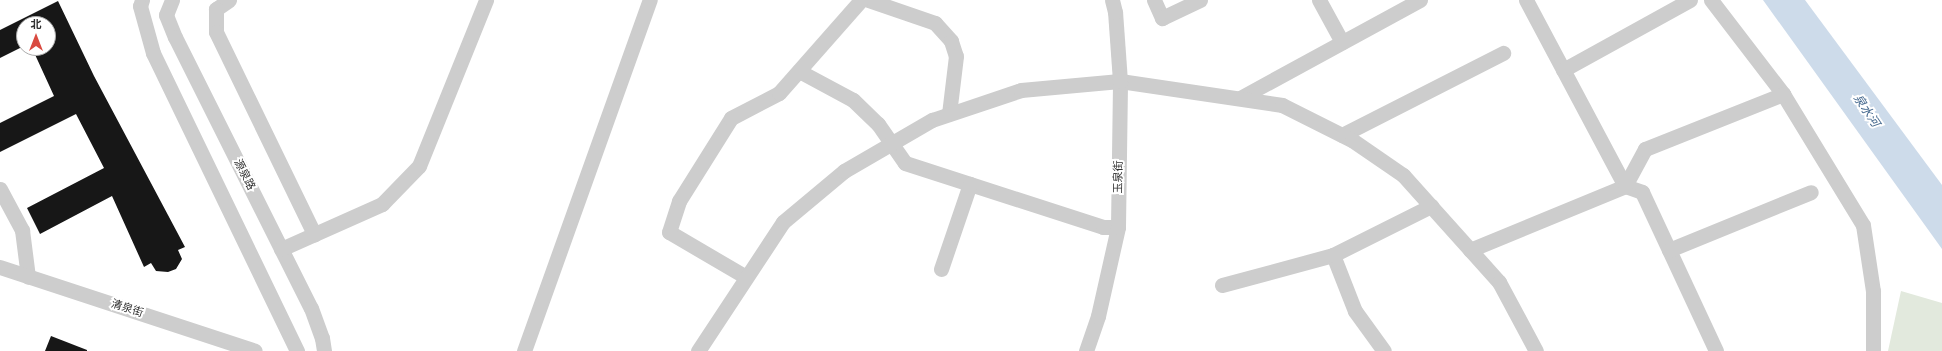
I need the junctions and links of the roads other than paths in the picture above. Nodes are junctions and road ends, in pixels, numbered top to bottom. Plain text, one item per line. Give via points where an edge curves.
1 (142, 0) edge
2 (172, 0) edge
3 (229, 0) edge
4 (486, 0) edge
5 (650, 0) edge
6 (861, 0) edge
7 (868, 0) edge
8 (1112, 0) edge
9 (1154, 0) edge
10 (1200, 0) edge
11 (1319, 0) edge
12 (1420, 0) edge
13 (1526, 0) edge
14 (1690, 0) edge
15 (1711, 0) edge
16 (1342, 42) junction
17 (1503, 53) dead end
18 (1563, 70) junction
19 (798, 71) junction
20 (1120, 81) junction
21 (1783, 94) junction
22 (1240, 98) junction
23 (949, 114) junction
24 (1342, 135) junction
25 (891, 144) junction
26 (970, 184) junction
27 (1625, 186) junction
28 (0, 189) edge
29 (1811, 192) dead end
30 (1431, 206) junction
31 (1118, 227) junction
32 (314, 234) junction
33 (281, 249) junction
34 (1470, 250) junction
35 (1669, 250) junction
36 (1333, 255) junction
37 (0, 267) edge
38 (941, 269) dead end
39 (28, 277) junction
40 (746, 277) junction
41 (1222, 285) dead end
42 (255, 351) edge
43 (297, 351) edge
44 (324, 351) edge
45 (524, 351) edge
46 (698, 351) edge
47 (1086, 351) edge
48 (1384, 351) edge
49 (1536, 351) edge
50 (1716, 351) edge
51 (1873, 351) edge

1 - 43 street via 140,6 153,53
2 - 33 street, 源泉路 via 166,15 175,38
3 - 32 street via 216,9 216,32
4 - 32 street via 419,166 382,204
5 - 45 street
6 - 19 street
7 - 23 street via 935,22 951,42 956,56
8 - 20 street, 玉泉街
9 - 10 street via 1162,18
11 - 16 street
12 - 16 street
13 - 18 street
14 - 18 street
15 - 21 street
16 - 22 street
17 - 24 street
18 - 27 street
19 - 25 street via 853,100 878,124
19 - 40 street via 779,93 731,118 679,201 669,232
20 - 22 street
20 - 23 street via 1021,90
20 - 31 street, 玉泉街
21 - 27 street via 1645,149
21 - 51 street via 1863,225 1873,291
22 - 24 street via 1282,105
23 - 25 street via 932,120
24 - 30 street via 1403,175
25 - 26 street via 905,163
25 - 40 street via 844,172 783,222
26 - 31 street via 1103,227
26 - 38 street
27 - 34 street
27 - 35 street via 1642,192
28 - 39 street via 22,230
29 - 35 street
30 - 34 street
30 - 36 street
31 - 47 street, 玉泉街 via 1098,316
32 - 33 street
33 - 44 street, 源泉路 via 311,308
34 - 49 street via 1499,282
35 - 50 street
36 - 41 street
36 - 48 street via 1355,311
37 - 39 street, 清泉街
39 - 42 street, 清泉街
40 - 46 street

